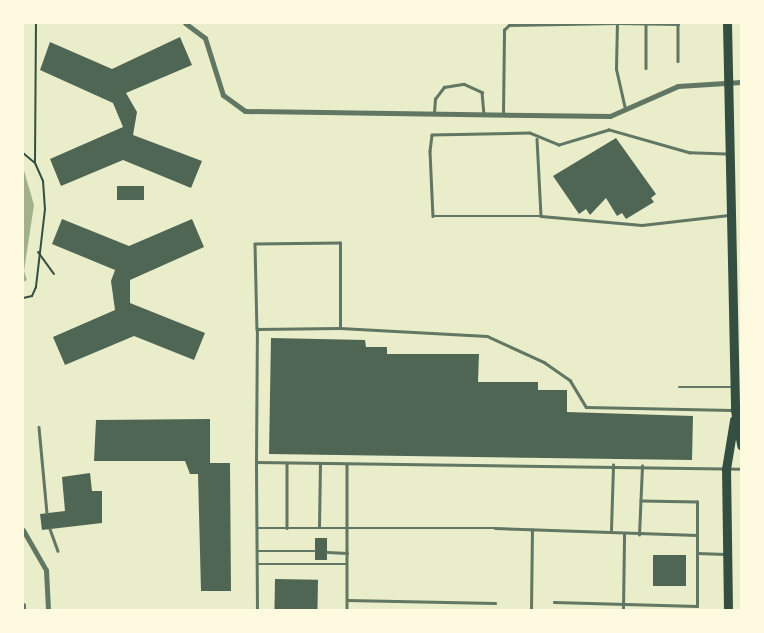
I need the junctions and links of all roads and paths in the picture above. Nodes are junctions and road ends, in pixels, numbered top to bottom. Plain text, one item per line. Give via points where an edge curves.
1 (36, 23) edge
2 (185, 23) edge
3 (617, 23) edge
4 (727, 23) edge
5 (646, 24) edge
6 (678, 61) dead end
7 (646, 68) dead end
8 (729, 82) junction
9 (741, 82) edge
10 (625, 109) junction
11 (434, 113) junction
12 (484, 114) junction
13 (503, 114) junction
14 (537, 139) junction
15 (23, 153) edge
16 (730, 154) junction
17 (35, 163) junction
18 (731, 215) junction
19 (541, 216) junction
20 (37, 251) junction
21 (54, 274) dead end
22 (737, 287) edge
23 (23, 298) edge
24 (340, 328) junction
25 (257, 329) junction
26 (679, 387) dead end
27 (734, 388) junction
28 (735, 411) junction
29 (38, 427) dead end
30 (741, 445) edge
31 (256, 462) junction
32 (287, 463) junction
33 (320, 464) junction
34 (347, 465) junction
35 (613, 465) junction
36 (642, 466) junction
37 (726, 469) junction
38 (741, 469) edge
39 (640, 501) junction
40 (47, 513) dead end
41 (257, 528) junction
42 (287, 528) junction
43 (319, 528) junction
44 (346, 528) junction
45 (50, 529) dead end
46 (532, 529) junction
47 (23, 530) edge
48 (611, 530) junction
49 (624, 534) junction
50 (639, 535) junction
51 (697, 535) junction
52 (58, 551) dead end
53 (257, 551) junction
54 (315, 551) dead end
55 (327, 552) dead end
56 (347, 553) junction
57 (697, 553) junction
58 (727, 554) junction
59 (257, 564) junction
60 (347, 564) junction
61 (347, 600) junction
62 (554, 602) dead end
63 (495, 603) dead end
64 (623, 603) junction
65 (48, 610) edge
66 (257, 610) edge
67 (347, 610) edge
68 (531, 610) edge
69 (622, 610) edge
70 (728, 610) edge

1 - 17 path
2 - 11 street via 205,38 223,95 245,111
3 - 5 lane
3 - 10 lane via 616,69
3 - 13 lane via 509,25 504,30
4 - 8 main road
5 - 6 lane via 678,24
5 - 7 lane
8 - 9 street
8 - 10 street via 678,86
8 - 16 main road
10 - 13 street via 610,116
11 - 12 street
11 - 12 lane via 435,99 444,87 464,84 482,92
12 - 13 street
14 - 16 lane via 559,145 609,130 690,153
14 - 19 lane
14 - 19 lane via 530,133 432,135 433,216
15 - 17 path
16 - 18 main road
17 - 20 path via 43,181 46,209
18 - 19 lane via 642,225
18 - 22 main road
20 - 21 path
20 - 23 path via 36,286 32,296
22 - 27 main road
24 - 25 lane
24 - 25 lane via 340,243 255,244
24 - 28 lane via 487,336 544,362 570,380 586,407
25 - 31 lane
26 - 27 lane
27 - 28 main road
28 - 30 main road
28 - 37 main road
29 - 40 lane
31 - 32 lane
31 - 41 lane
32 - 33 lane
32 - 42 lane
33 - 34 lane
33 - 43 lane
34 - 35 lane
34 - 44 lane
35 - 36 lane
35 - 48 lane
36 - 37 lane
36 - 39 lane
37 - 38 lane
37 - 58 main road
39 - 50 lane
39 - 51 lane via 697,502
41 - 42 lane
41 - 53 lane
42 - 43 lane
43 - 44 lane
44 - 46 lane
44 - 56 lane
45 - 52 lane
46 - 48 lane
46 - 68 lane
47 - 65 street via 46,570
48 - 49 lane
49 - 50 lane
49 - 64 lane
50 - 51 lane
51 - 57 lane
53 - 54 lane
53 - 59 lane
55 - 56 lane
56 - 60 lane
57 - 58 lane
57 - 64 lane via 697,606
58 - 70 main road
59 - 60 lane
59 - 66 lane
60 - 61 lane
61 - 63 lane
61 - 67 lane
62 - 64 lane
64 - 69 lane

